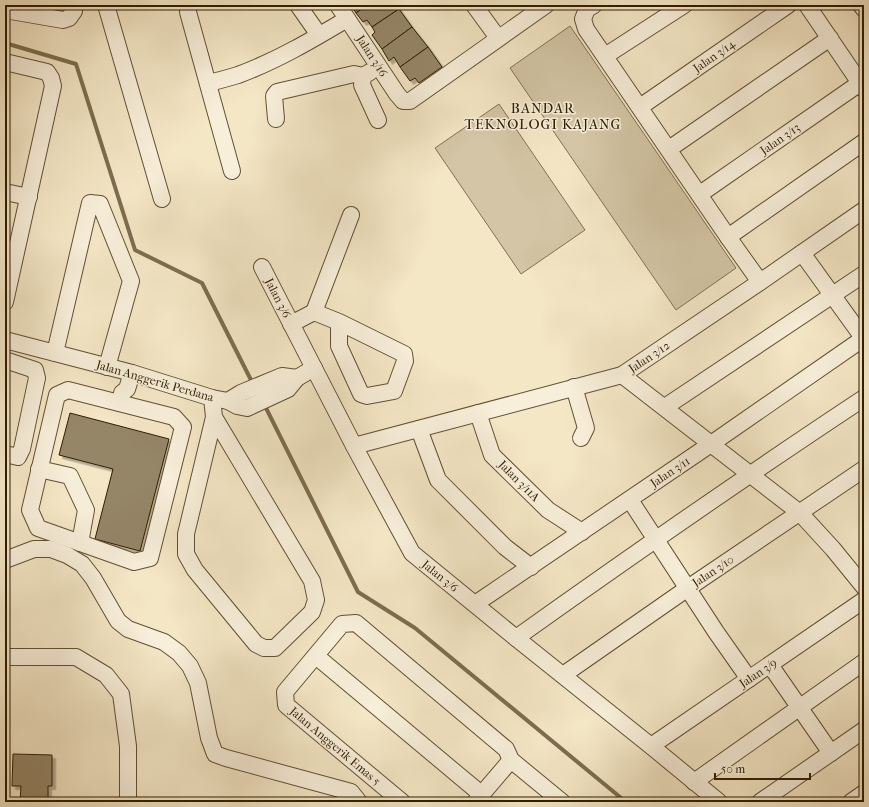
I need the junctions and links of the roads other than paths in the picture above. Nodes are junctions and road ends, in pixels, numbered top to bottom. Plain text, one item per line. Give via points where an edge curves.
1 (74, 5) edge
2 (106, 5) edge
3 (298, 5) edge
4 (338, 5) edge
5 (474, 5) edge
6 (546, 5) edge
7 (594, 5) edge
8 (684, 5) edge
9 (788, 5) edge
10 (807, 5) edge
11 (861, 5) edge
12 (864, 9) edge
13 (5, 10) edge
14 (188, 12) dead end
15 (347, 18) junction
16 (319, 35) junction
17 (498, 38) junction
18 (830, 38) junction
19 (605, 56) junction
20 (5, 62) edge
21 (379, 67) junction
22 (363, 76) junction
23 (208, 83) junction
24 (862, 86) edge
25 (640, 107) junction
26 (276, 119) dead end
27 (378, 120) dead end
28 (864, 142) edge
29 (668, 149) junction
30 (232, 171) dead end
31 (5, 192) edge
32 (700, 194) junction
33 (29, 197) junction
34 (162, 199) dead end
35 (864, 210) edge
36 (352, 215) dead end
37 (728, 237) junction
38 (802, 253) junction
39 (262, 267) dead end
40 (864, 274) edge
41 (760, 282) junction
42 (833, 296) junction
43 (5, 302) edge
44 (314, 312) junction
45 (339, 322) junction
46 (291, 324) junction
47 (864, 339) edge
48 (5, 340) edge
49 (55, 353) junction
50 (5, 360) edge
51 (314, 368) junction
52 (120, 370) junction
53 (622, 375) junction
54 (289, 381) junction
55 (574, 387) junction
56 (235, 397) junction
57 (121, 398) junction
58 (212, 398) junction
59 (864, 398) edge
60 (665, 407) junction
61 (478, 413) junction
62 (214, 417) junction
63 (419, 429) junction
64 (581, 438) dead end
65 (711, 444) junction
66 (354, 446) junction
67 (5, 454) edge
68 (39, 469) junction
69 (864, 469) edge
70 (750, 473) junction
71 (630, 500) junction
72 (800, 512) junction
73 (582, 532) junction
74 (656, 538) junction
75 (80, 543) junction
76 (5, 560) edge
77 (531, 567) junction
78 (864, 587) edge
79 (688, 588) junction
80 (475, 604) junction
81 (862, 607) edge
82 (516, 638) junction
83 (316, 656) junction
84 (5, 657) edge
85 (864, 662) edge
86 (770, 665) junction
87 (563, 675) junction
88 (749, 679) junction
89 (799, 707) junction
90 (864, 730) edge
91 (651, 746) junction
92 (831, 753) junction
93 (511, 760) junction
94 (694, 782) junction
95 (864, 793) edge
96 (478, 798) edge
97 (128, 802) edge
98 (359, 802) edge
99 (402, 802) edge
100 (562, 802) edge
101 (719, 802) edge
102 (760, 802) edge
103 (851, 802) edge

1 - 13 street via 74,11 69,18 63,20
2 - 34 street
3 - 16 street
4 - 15 street, Jalan 3/16
5 - 17 street
6 - 17 street
7 - 19 street via 587,9 583,19 586,29
8 - 19 street
9 - 25 street, Jalan 3/14
10 - 18 street
11 - 12 street
14 - 23 street
15 - 16 street
15 - 21 street, Jalan 3/16
16 - 23 street via 258,67
17 - 21 street, Jalan 3/16 via 410,101 403,101
18 - 24 street
18 - 29 street
19 - 25 street
20 - 33 street via 47,72 53,86
21 - 22 street
22 - 26 street via 354,74 277,92 274,96
22 - 27 street via 362,85
23 - 30 street
24 - 32 street, Jalan 3/13
25 - 29 street
28 - 37 street
29 - 32 street
31 - 33 street
32 - 37 street
33 - 43 street
35 - 38 street, Jalan 3/12
36 - 44 street
37 - 41 street
38 - 41 street, Jalan 3/12
38 - 42 street
39 - 46 street, Jalan 3/6
40 - 42 street
41 - 53 street, Jalan 3/12
42 - 47 street
42 - 60 street
44 - 45 street
44 - 46 street
45 - 45 street via 339,346 361,394 367,396 394,391 405,361 404,354
46 - 51 street, Jalan 3/6
47 - 65 street, Jalan 3/11
48 - 49 street, Jalan Anggerik Perdana
49 - 52 street, Jalan Anggerik Perdana
49 - 52 street via 90,203 100,204 131,281
50 - 67 street via 35,370 37,378 22,449 18,457
51 - 54 street, Jalan Anggerik Perdana
51 - 66 street, Jalan 3/6
52 - 57 street via 127,389
52 - 58 street, Jalan Anggerik Perdana
53 - 55 street, Jalan 3/12
53 - 60 street
54 - 56 street, Jalan Anggerik Perdana
54 - 56 street, Jalan Anggerik Perdana via 246,408 237,406
55 - 61 street, Jalan 3/12
55 - 64 street via 586,428
56 - 58 street, Jalan Anggerik Perdana
57 - 68 street via 68,390 57,395
57 - 75 street via 174,417 183,427 150,558 134,562
58 - 62 street
59 - 70 street
60 - 65 street
61 - 63 street, Jalan 3/12
61 - 73 street, Jalan 3/11A via 492,455 548,510
62 - 62 street via 312,581 316,600 312,612 275,648 264,648 256,644 195,570 186,554 186,534
63 - 66 street, Jalan 3/12
63 - 77 street via 438,480 505,548
65 - 70 street
65 - 71 street, Jalan 3/11
66 - 80 street, Jalan 3/6 via 412,553
68 - 75 street via 70,476 86,510
68 - 75 street via 30,510 38,528
69 - 72 street, Jalan 3/10
70 - 72 street
70 - 74 street
71 - 73 street, Jalan 3/11
71 - 74 street
72 - 78 street
72 - 79 street, Jalan 3/10
73 - 77 street, Jalan 3/11
74 - 79 street
74 - 82 street
76 - 98 street via 34,549 51,549 67,555 82,564 93,578 118,621 128,629 164,642 180,653 198,682 209,738 215,754 352,792
77 - 80 street, Jalan 3/11
79 - 87 street, Jalan 3/10
79 - 88 street
80 - 82 street, Jalan 3/6
81 - 86 street, Jalan 3/9
82 - 87 street, Jalan 3/6
83 - 93 street via 342,624 356,623 506,749
83 - 96 street
83 - 99 street, Jalan Anggerik Emas 5 via 286,692 286,706
84 - 97 street via 76,657 106,674 121,694 128,746
85 - 89 street
86 - 88 street, Jalan 3/9
86 - 89 street
87 - 91 street, Jalan 3/6
88 - 91 street, Jalan 3/9
89 - 92 street
89 - 94 street
90 - 92 street
91 - 94 street, Jalan 3/6
92 - 102 street
93 - 96 street
93 - 100 street
94 - 101 street, Jalan 3/6
95 - 103 street

